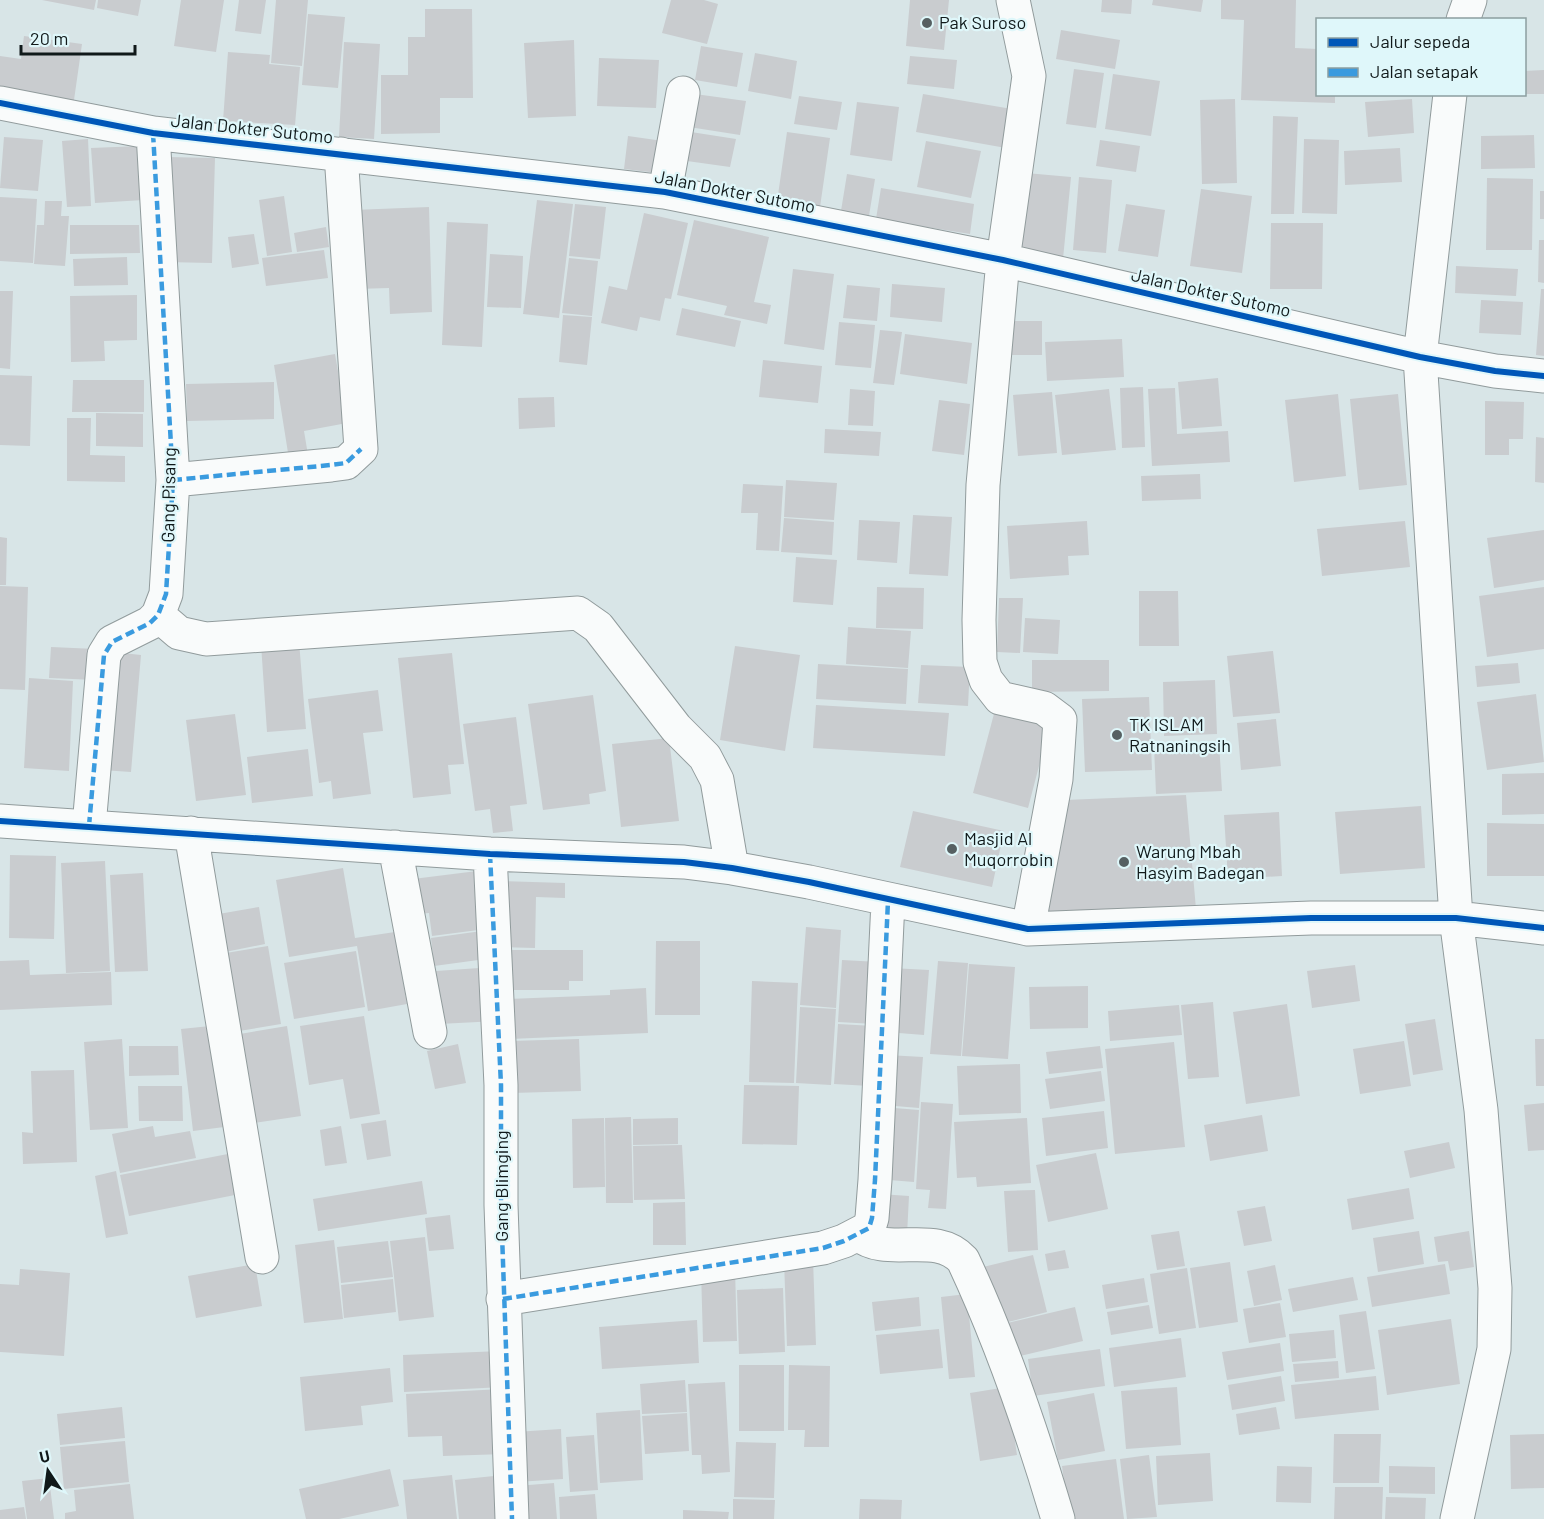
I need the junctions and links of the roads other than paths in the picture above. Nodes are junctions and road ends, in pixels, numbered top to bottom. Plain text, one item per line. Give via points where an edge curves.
1 (1013, 0) edge
2 (1470, 0) edge
3 (1464, 18) edge
4 (683, 93) dead end
5 (1450, 96) edge
6 (0, 103) edge
7 (153, 133) junction
8 (341, 154) junction
9 (665, 192) junction
10 (1003, 260) junction
11 (1420, 357) junction
12 (1544, 376) edge
13 (173, 480) junction
14 (158, 615) junction
15 (0, 821) edge
16 (89, 826) junction
17 (191, 833) junction
18 (395, 847) junction
19 (490, 854) junction
20 (732, 868) junction
21 (888, 901) junction
22 (1456, 918) junction
23 (1544, 928) edge
24 (1028, 929) junction
25 (430, 1032) dead end
26 (858, 1234) junction
27 (262, 1257) dead end
28 (503, 1299) junction
29 (512, 1519) edge
30 (1058, 1519) edge
31 (1456, 1519) edge

1 - 10 street via 1029,76
2 - 3 street
4 - 9 street
5 - 11 street
6 - 7 street, Jalan Dokter Sutomo
7 - 8 street, Jalan Dokter Sutomo
7 - 13 street, Gang Pisang
8 - 9 street, Jalan Dokter Sutomo
8 - 13 street via 361,449 353,458 338,464
9 - 10 street, Jalan Dokter Sutomo
10 - 11 street, Jalan Dokter Sutomo
10 - 24 street via 984,485 980,662 986,680 1000,698 1044,708 1060,720 1056,778
11 - 12 street, Jalan Dokter Sutomo
11 - 22 street
13 - 14 street, Gang Pisang via 166,594
14 - 16 street via 112,642 104,655
14 - 20 street via 179,633 207,639 578,613 598,627 676,728 705,757 717,780
15 - 16 street
16 - 17 street
17 - 18 street
17 - 27 street
18 - 19 street
18 - 25 street
19 - 20 street via 684,862
19 - 28 street, Gang Blimging via 501,1085
20 - 21 street
21 - 24 street
21 - 26 street via 872,1218 869,1228
22 - 23 street
22 - 24 street via 1311,918
22 - 31 street via 1481,1110 1495,1288 1494,1349
26 - 28 street via 823,1248
26 - 30 street via 875,1245 939,1246 954,1250 963,1260 998,1342
28 - 29 street, Gang Blimging

